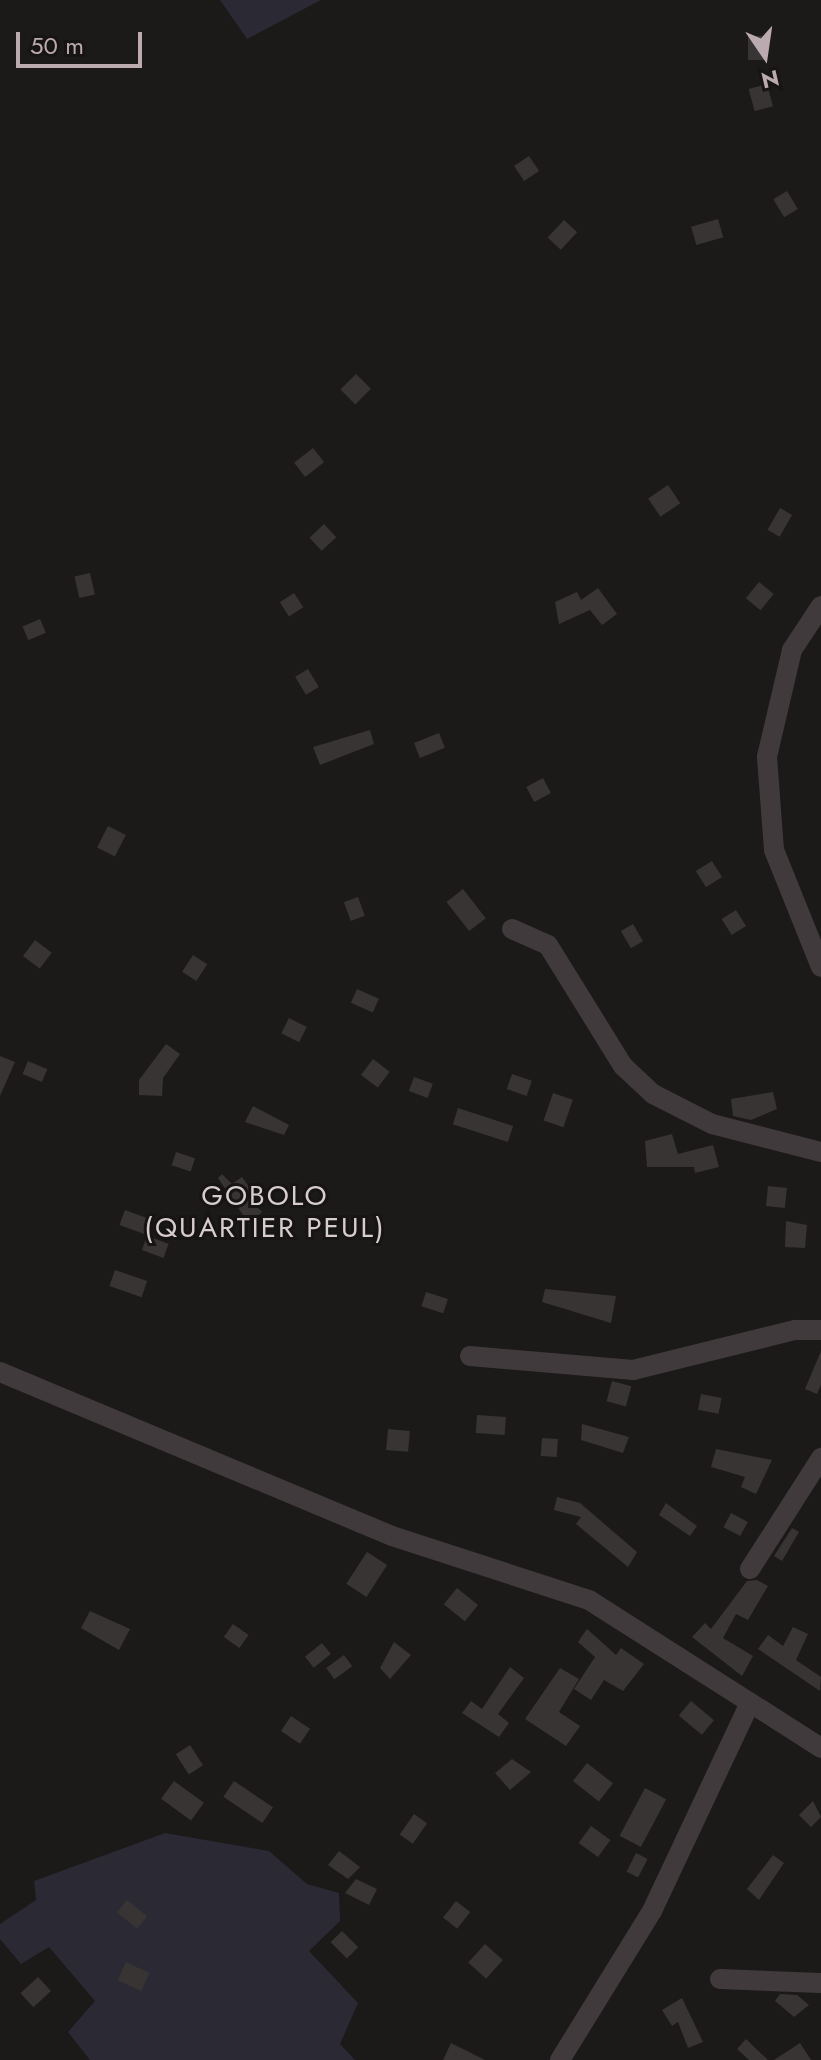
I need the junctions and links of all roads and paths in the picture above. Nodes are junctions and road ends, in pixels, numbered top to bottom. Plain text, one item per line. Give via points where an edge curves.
1 (821, 606) edge
2 (512, 929) dead end
3 (821, 967) edge
4 (821, 1152) edge
5 (821, 1330) edge
6 (470, 1356) dead end
7 (0, 1372) edge
8 (821, 1458) edge
9 (750, 1569) dead end
10 (750, 1703) junction
11 (821, 1748) edge
12 (720, 1979) dead end
13 (821, 1983) edge
14 (560, 2060) edge

1 - 3 street via 792,650 767,757 774,850
2 - 4 street via 548,945 623,1066 653,1094 712,1124
5 - 6 street via 795,1330 633,1370
7 - 10 street via 392,1536 589,1600
8 - 9 street
10 - 11 street
10 - 14 street via 652,1911
12 - 13 street

